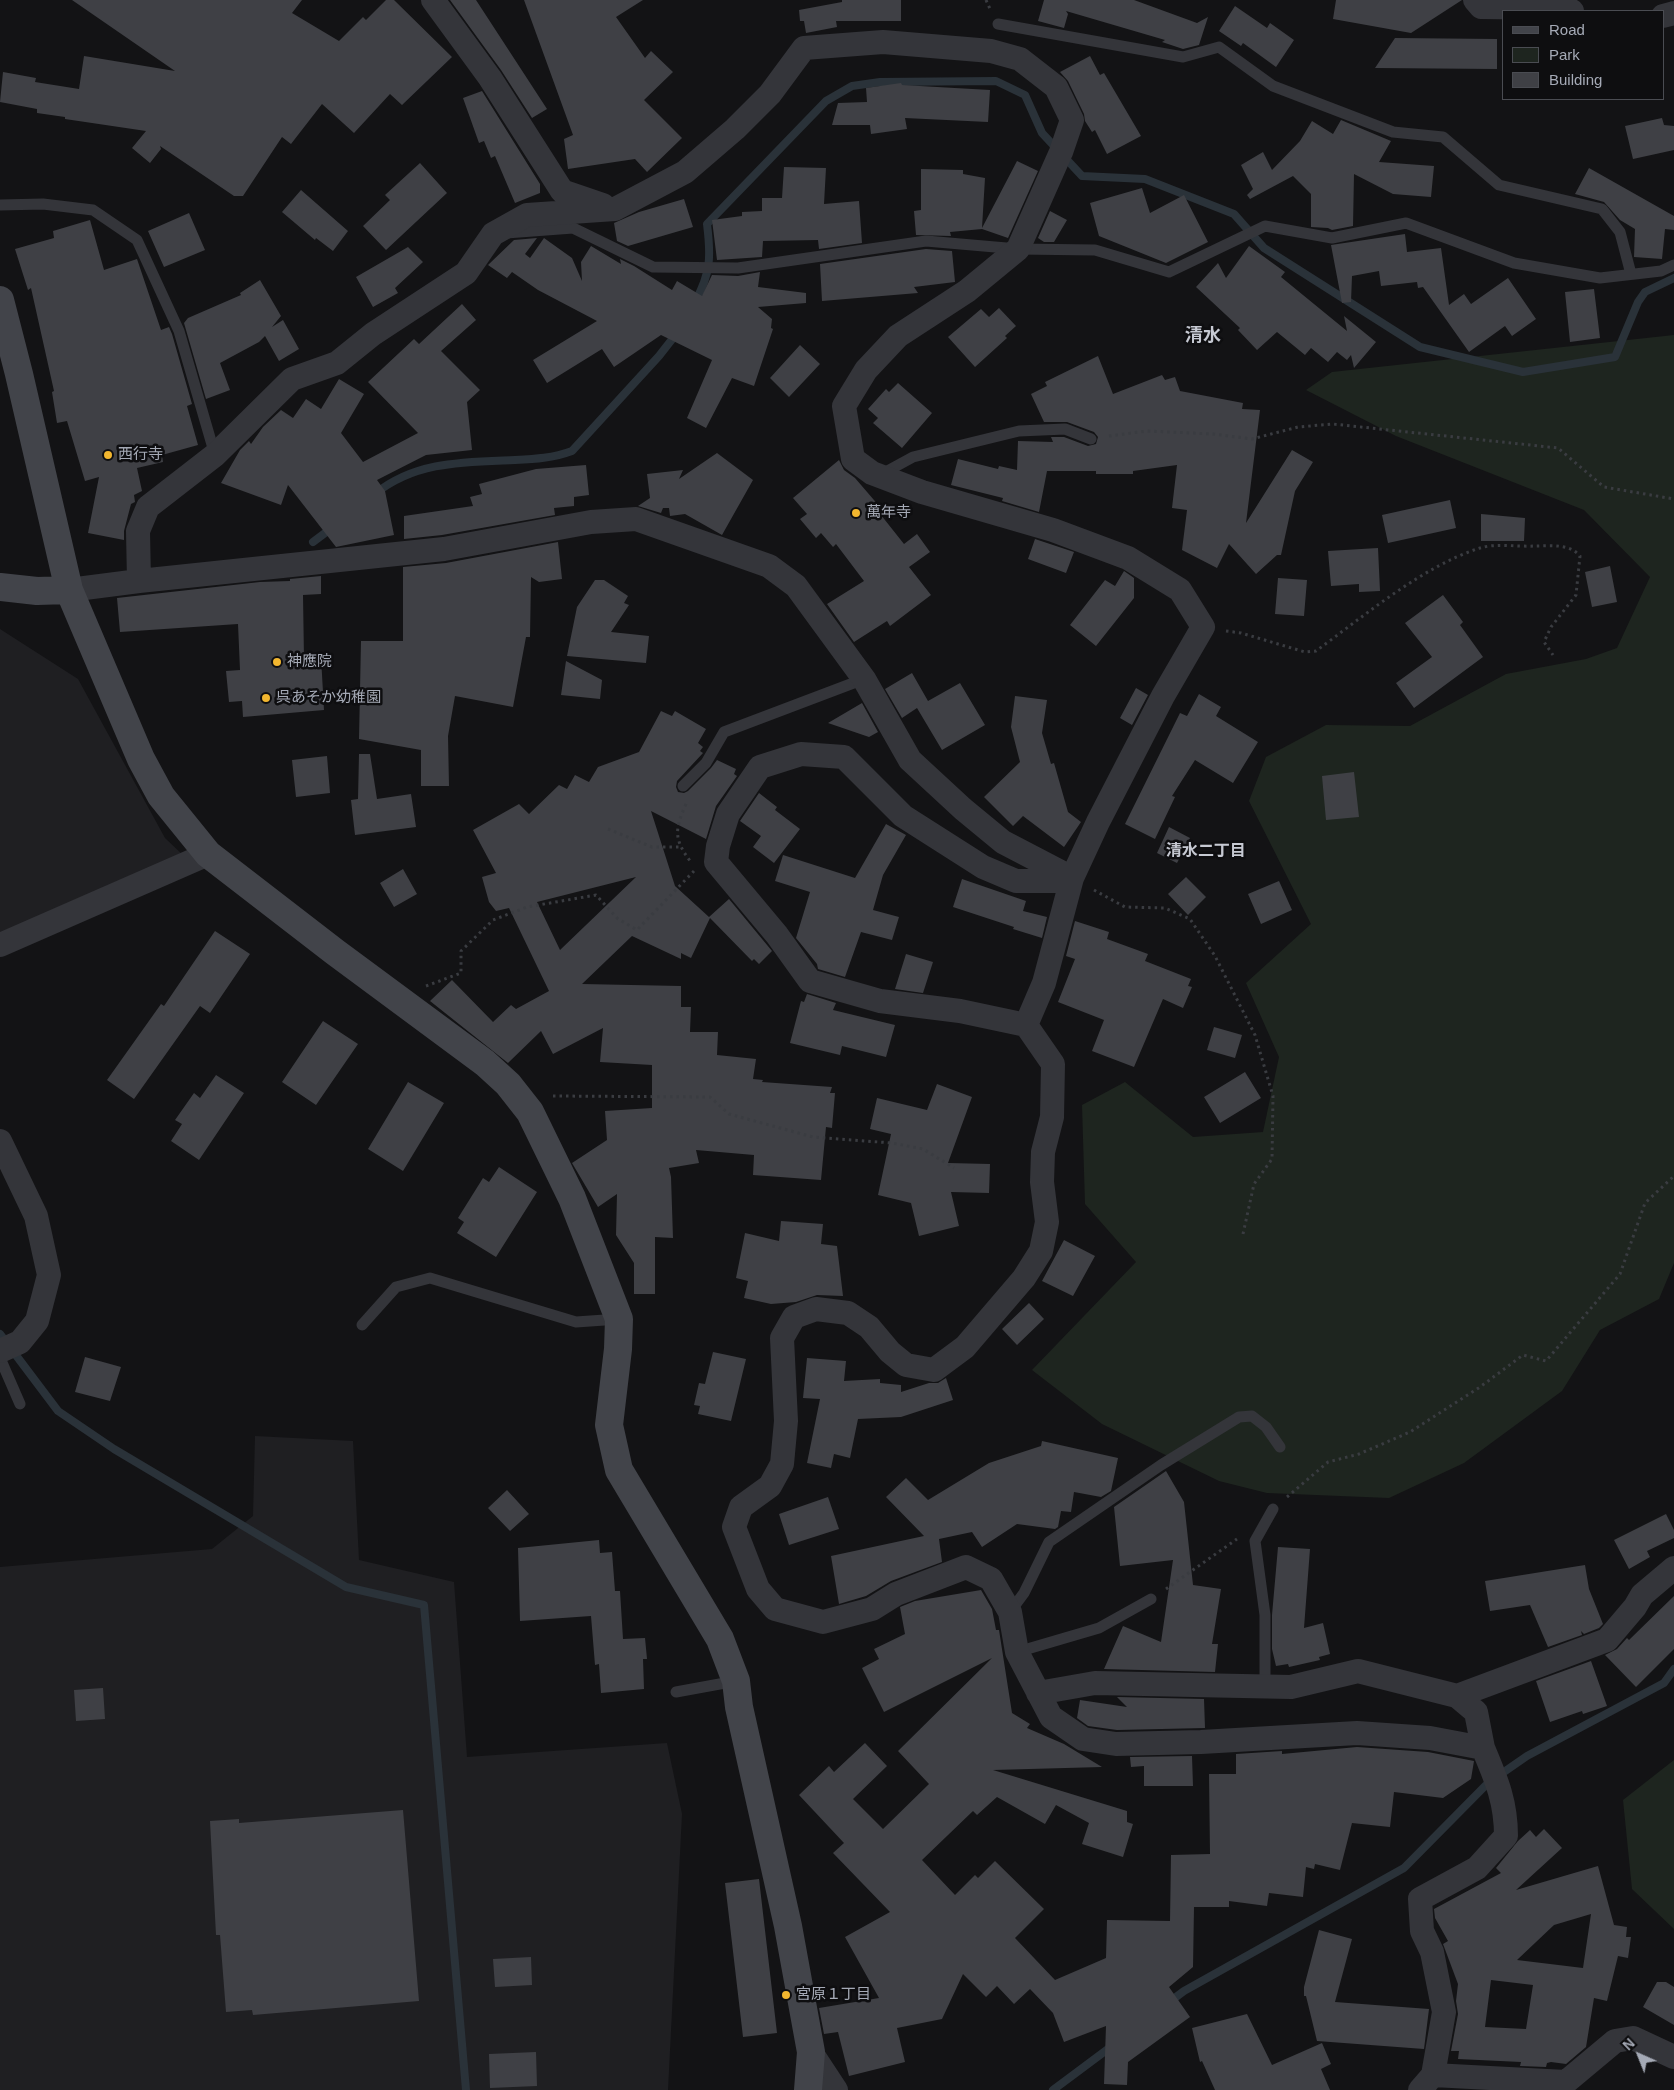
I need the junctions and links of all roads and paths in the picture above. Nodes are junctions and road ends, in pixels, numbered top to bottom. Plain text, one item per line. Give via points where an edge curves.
1 (433, 0) edge
2 (1475, 0) edge
3 (1569, 10) edge
4 (998, 24) dead end
5 (0, 205) edge
6 (615, 209) junction
7 (493, 234) junction
8 (1018, 248) junction
9 (1674, 264) edge
10 (1631, 274) junction
11 (0, 300) edge
12 (1092, 439) joint
13 (215, 455) junction
14 (879, 475) junction
15 (1674, 498) edge
16 (139, 581) junction
17 (0, 586) edge
18 (69, 590) junction
19 (1203, 628) junction
20 (1553, 655) dead end
21 (864, 679) junction
22 (682, 786) dead end
23 (608, 829) dead end
24 (680, 847) dead end
25 (208, 854) junction
26 (696, 869) dead end
27 (1072, 878) junction
28 (0, 945) edge
29 (424, 988) dead end
30 (1026, 1025) junction
31 (517, 1096) junction
32 (0, 1141) edge
33 (954, 1168) dead end
34 (1674, 1176) edge
35 (1243, 1234) dead end
36 (619, 1319) junction
37 (362, 1326) dead end
38 (6, 1350) edge
39 (20, 1404) dead end
40 (1280, 1447) dead end
41 (1273, 1509) joint
42 (1239, 1537) dead end
43 (1674, 1568) edge
44 (1674, 1589) edge
45 (1151, 1599) joint
46 (1635, 1607) junction
47 (1010, 1612) junction
48 (1017, 1652) junction
49 (736, 1681) junction
50 (1265, 1687) junction
51 (676, 1692) dead end
52 (1038, 1693) junction
53 (1457, 1696) junction
54 (1483, 1748) junction
55 (811, 2052) junction
56 (1674, 2057) edge
57 (1427, 2083) edge
58 (808, 2090) edge
59 (836, 2090) edge

1 - 6 street via 490,78 562,191
2 - 3 street via 1481,7
4 - 10 lane via 1183,57 1219,47 1273,86 1393,132 1442,137 1499,185 1602,209 1620,232
5 - 13 lane via 43,204 93,210 137,240 179,332
6 - 7 street via 527,215
6 - 8 street via 685,172 770,94 804,48 884,42 991,51 1020,59 1056,87 1072,120
7 - 8 lane via 573,228 653,267 738,268 926,242
7 - 13 street via 466,273 374,334 337,363 292,379
8 - 10 lane via 1094,250 1169,272 1265,226 1332,238 1406,223 1514,263 1600,278
8 - 14 street via 967,291 898,336 866,370 844,406 853,459
9 - 10 lane via 1661,271
11 - 18 street
12 - 14 lane via 1065,429 1020,431 913,457
12 - 15 path via 1147,431 1252,439 1298,427 1334,424 1558,448 1604,487
13 - 16 street via 148,507 138,531
14 - 19 street via 966,506 1053,530 1128,558 1180,590
16 - 18 street
16 - 21 street via 444,549 591,522 636,519 769,566 796,586
17 - 18 street via 37,591
18 - 25 street via 141,759 161,796
19 - 20 path via 1241,633 1305,652 1316,651 1421,578 1482,548 1560,546 1576,551 1580,556 1576,594 1544,642
19 - 27 street via 1162,696
21 - 22 lane via 724,732 706,763
21 - 27 street via 910,760 1004,842
23 - 24 path via 652,847
25 - 28 street
25 - 31 street via 485,1063
26 - 29 path via 637,930 618,919 596,895 527,907 493,920 461,951 461,973
27 - 30 street via 1044,982
27 - 30 street via 1016,881 983,866 903,816 844,757 801,754 760,767 728,814 716,862 777,935 810,981 880,1001 960,1011
27 - 35 path via 1125,908 1165,908 1190,919 1215,956 1255,1035 1273,1096 1272,1159 1254,1184
30 - 47 street via 1053,1064 1052,1117 1043,1152 1042,1182 1047,1222 1041,1251 1024,1278 965,1347 934,1370 906,1365 869,1327 848,1313 816,1309 794,1317 782,1338 786,1421 782,1464 770,1486 741,1507 734,1527 758,1590 775,1609 823,1622 872,1609 896,1594 966,1568 991,1579
31 - 33 path via 710,1097 729,1114 813,1137 892,1143 923,1150
31 - 36 street via 530,1112 572,1198
32 - 38 street via 36,1216 49,1275 37,1321
34 - 41 path via 1645,1203 1620,1274 1546,1360 1523,1355 1410,1432 1359,1454 1328,1462
36 - 37 lane via 576,1322 430,1278 396,1287
36 - 49 street via 609,1426 619,1470 720,1639
38 - 39 lane
40 - 47 lane via 1266,1427 1252,1416 1239,1417 1223,1426 1048,1542 1024,1593
41 - 50 lane via 1255,1541 1266,1615
42 - 45 path
43 - 46 street via 1642,1595
44 - 46 street
45 - 48 lane via 1099,1628
46 - 53 street via 1607,1640
47 - 48 street
48 - 52 street
49 - 51 lane
49 - 55 street
50 - 52 street via 1095,1683
50 - 53 street via 1291,1687 1358,1671
52 - 54 street via 1051,1718 1083,1739 1116,1744 1357,1733 1430,1738
53 - 54 street via 1476,1712
54 - 57 street via 1506,1812 1506,1836 1477,1868 1420,1899 1422,1931 1432,1952 1444,2012
55 - 58 street
55 - 59 street
56 - 57 street via 1633,2038 1615,2041 1566,2082

